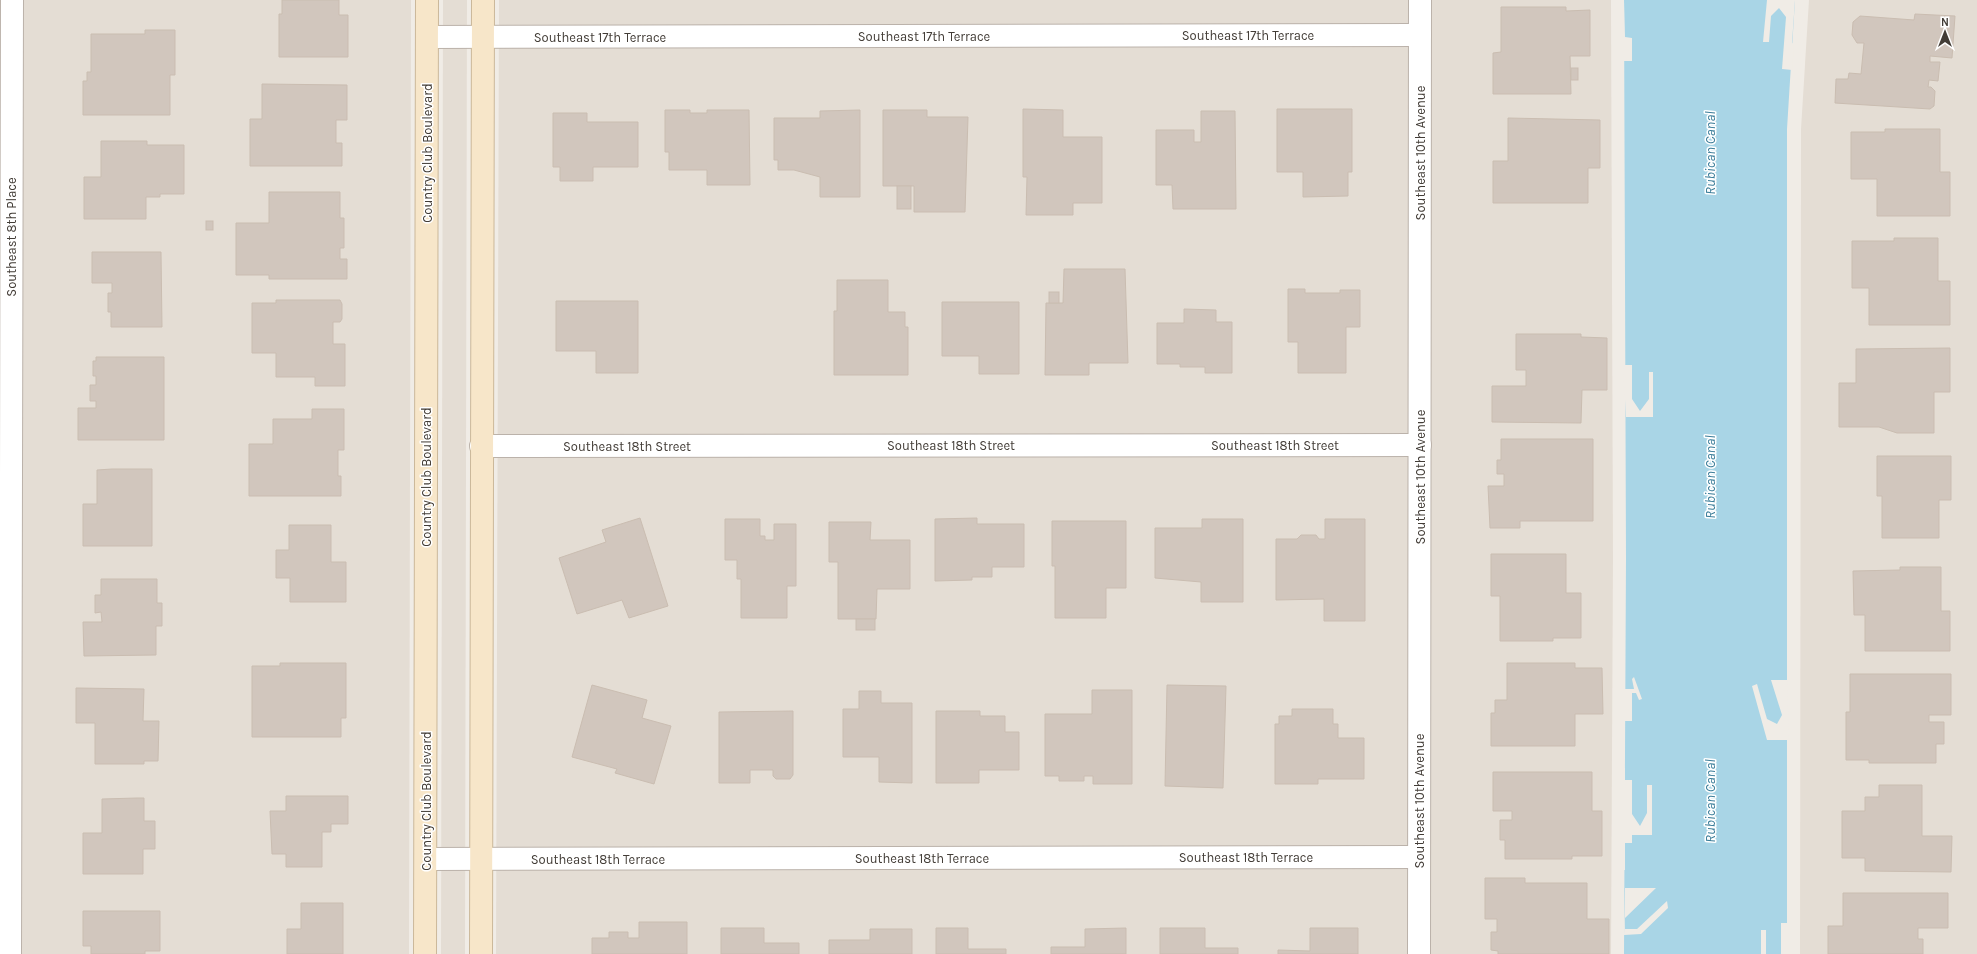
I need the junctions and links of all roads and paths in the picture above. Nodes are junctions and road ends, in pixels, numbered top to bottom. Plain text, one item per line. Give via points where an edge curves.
1 (12, 0) edge
2 (427, 0) edge
3 (483, 0) edge
4 (1420, 0) edge
5 (1420, 35) junction
6 (483, 36) junction
7 (427, 37) junction
8 (1420, 445) junction
9 (481, 446) junction
10 (1419, 857) junction
11 (426, 859) junction
12 (481, 859) junction
13 (10, 954) edge
14 (425, 954) edge
15 (481, 954) edge
16 (1419, 954) edge

1 - 13 street, Southeast 8th Place
2 - 7 main road, Country Club Boulevard
3 - 6 main road
4 - 5 street, Southeast 10th Avenue
5 - 6 street, Southeast 17th Terrace
5 - 8 street, Southeast 10th Avenue
6 - 7 street, Southeast 17th Terrace
6 - 9 main road
7 - 11 main road, Country Club Boulevard
8 - 9 street, Southeast 18th Street
8 - 10 street, Southeast 10th Avenue
9 - 12 main road
10 - 12 street, Southeast 18th Terrace
10 - 16 street, Southeast 10th Avenue
11 - 12 street, Southeast 18th Terrace
11 - 14 main road, Country Club Boulevard
12 - 15 main road

